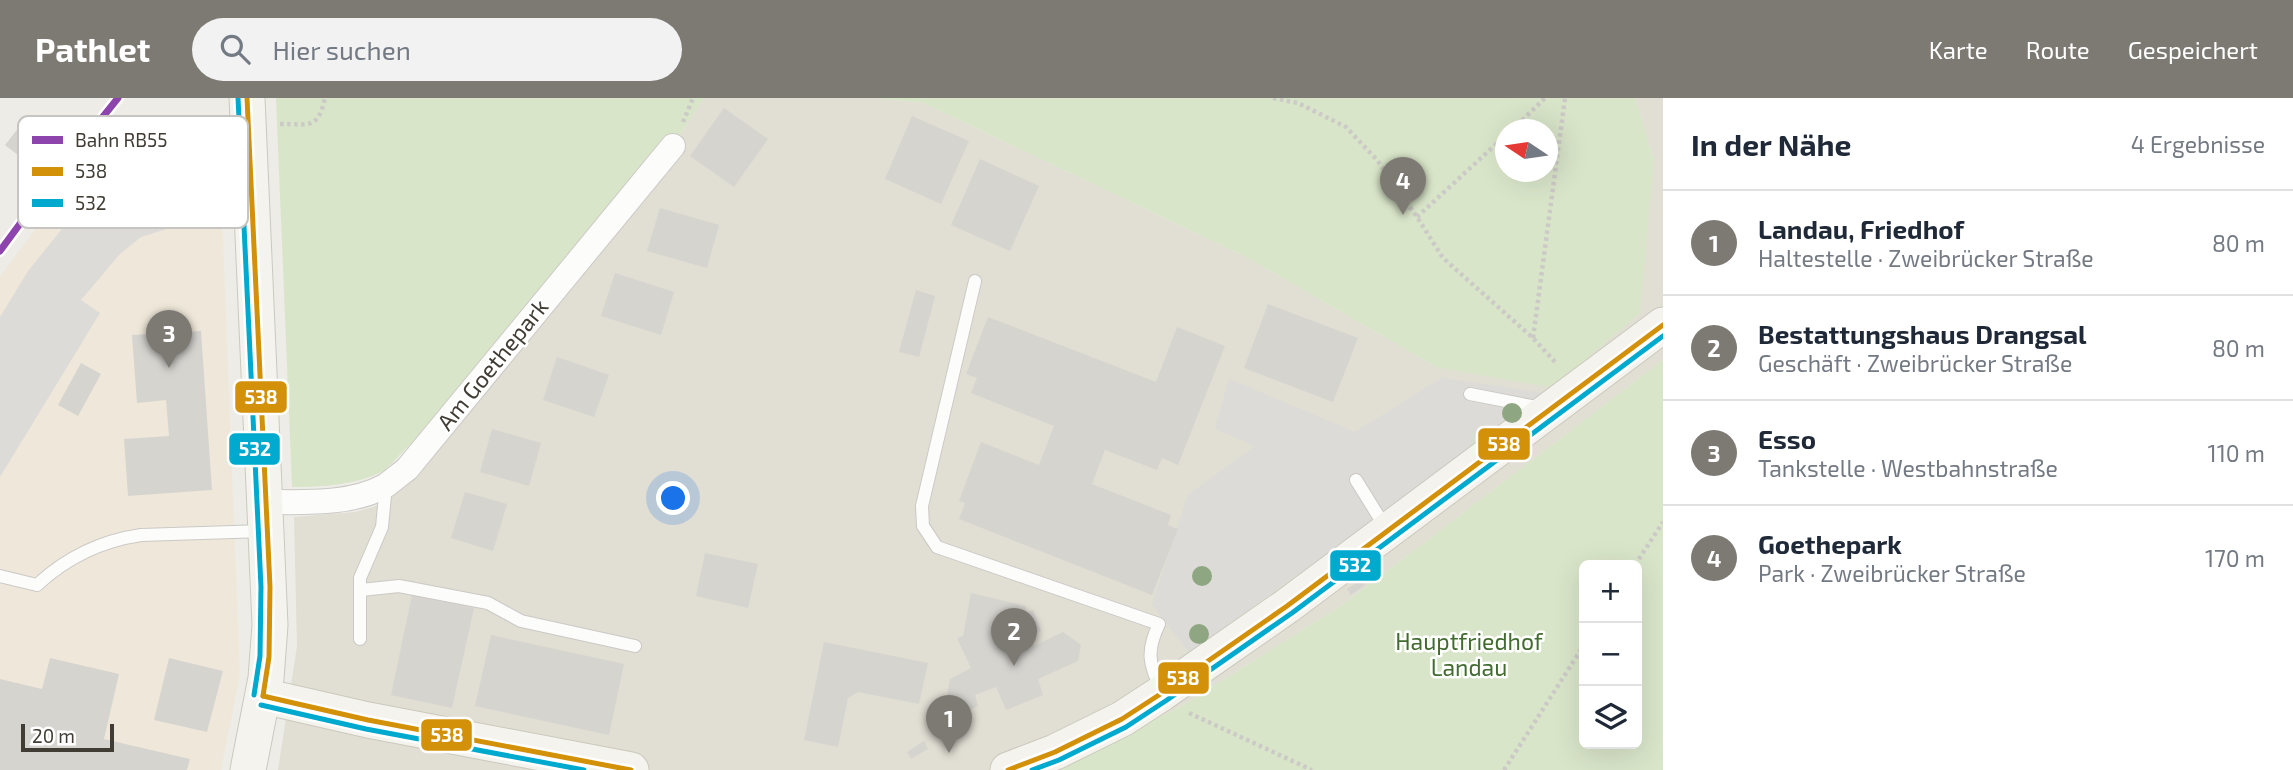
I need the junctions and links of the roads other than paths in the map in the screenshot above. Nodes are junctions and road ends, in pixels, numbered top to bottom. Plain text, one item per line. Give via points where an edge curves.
1 (248, 112) edge
2 (673, 146) dead end
3 (975, 281) dead end
4 (1663, 326) edge
5 (1470, 394) dead end
6 (1550, 410) junction
7 (1356, 480) dead end
8 (386, 485) junction
9 (267, 517) junction
10 (1387, 530) junction
11 (0, 576) edge
12 (361, 590) junction
13 (360, 639) dead end
14 (635, 646) dead end
15 (1162, 694) junction
16 (263, 696) junction
17 (1060, 761) edge
18 (248, 770) edge
19 (631, 770) edge
20 (1007, 770) edge

1 - 9 street
2 - 8 street, Am Goethepark via 407,469
3 - 15 lane via 922,506 923,526 937,547 1159,624 1149,654
4 - 6 street
5 - 6 lane
6 - 10 street
7 - 10 lane
8 - 9 street, Am Goethepark via 349,498 296,502
8 - 12 lane via 383,527 360,578
9 - 11 lane via 120,538 78,554 37,585
9 - 16 street via 270,625
10 - 15 street
12 - 13 lane
12 - 14 lane via 398,586 488,603 521,621
15 - 17 street
16 - 18 street
16 - 19 street
17 - 20 street

